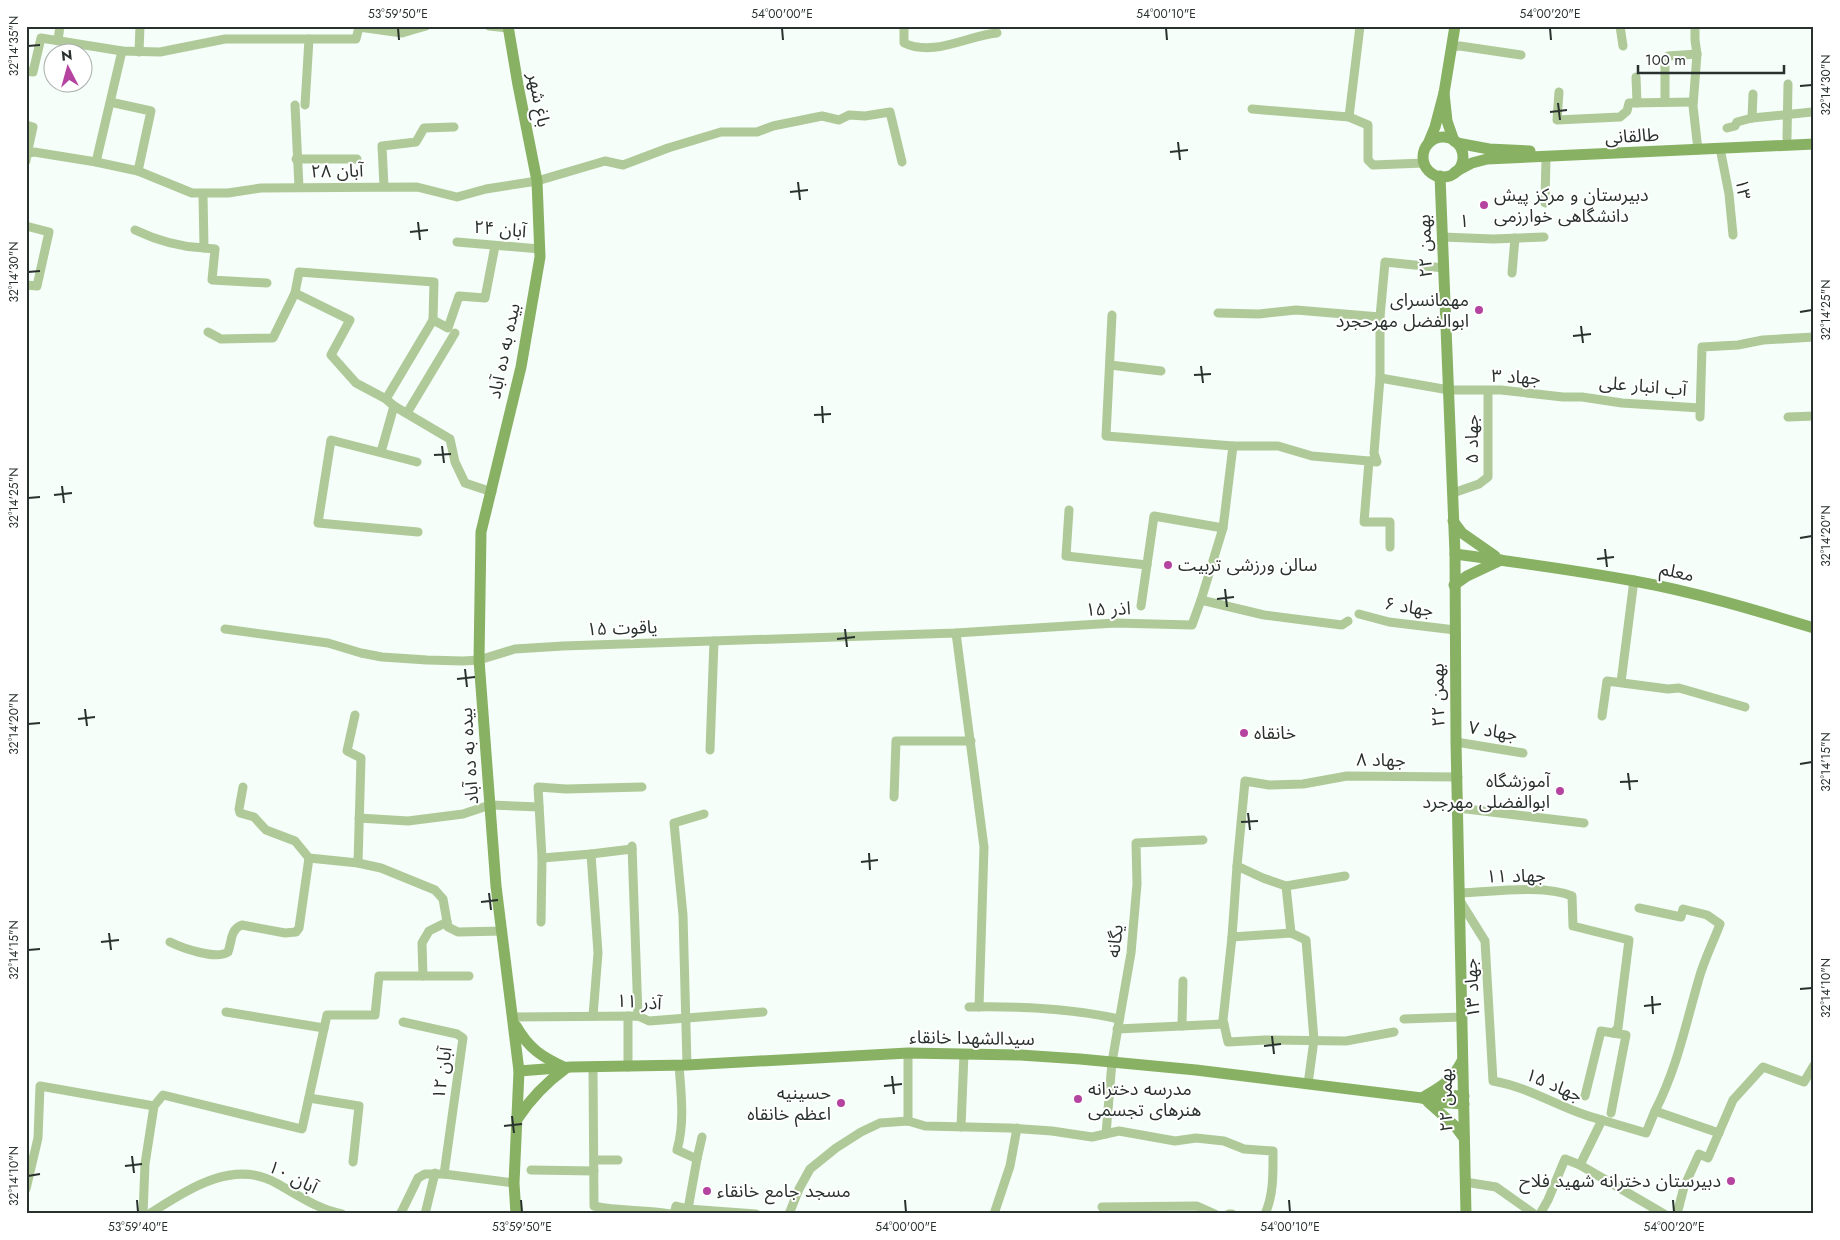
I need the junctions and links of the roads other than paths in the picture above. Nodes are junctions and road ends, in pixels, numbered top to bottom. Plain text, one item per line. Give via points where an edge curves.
1 (60, 26) edge
2 (140, 26) edge
3 (426, 26) edge
4 (489, 26) edge
5 (904, 26) edge
6 (1360, 26) edge
7 (1455, 26) edge
8 (1620, 26) edge
9 (1695, 26) edge
10 (359, 27) edge
11 (508, 27) edge
12 (997, 33) dead end
13 (309, 39) junction
14 (58, 40) junction
15 (1623, 46) dead end
16 (1451, 47) junction
17 (122, 51) junction
18 (139, 52) junction
19 (1697, 54) junction
20 (1521, 55) dead end
21 (26, 71) edge
22 (1636, 77) dead end
23 (1788, 84) dead end
24 (1559, 92) dead end
25 (1444, 93) junction
26 (1753, 94) dead end
27 (110, 102) junction
28 (1665, 102) junction
29 (1693, 102) junction
30 (1638, 103) junction
31 (305, 104) dead end
32 (295, 105) dead end
33 (1252, 109) dead end
34 (1812, 112) dead end
35 (1787, 114) junction
36 (1348, 117) junction
37 (1752, 118) junction
38 (26, 125) edge
39 (454, 127) dead end
40 (1727, 128) dead end
41 (1814, 136) edge
42 (1787, 138) junction
43 (1455, 142) junction
44 (1428, 144) junction
45 (1814, 144) edge
46 (1698, 146) junction
47 (1720, 148) junction
48 (27, 157) edge
49 (1546, 157) junction
50 (296, 159) junction
51 (357, 159) dead end
52 (96, 162) junction
53 (902, 162) dead end
54 (1424, 163) junction
55 (138, 171) junction
56 (1456, 172) junction
57 (1440, 176) junction
58 (537, 181) junction
59 (299, 187) junction
60 (384, 187) junction
61 (203, 194) junction
62 (1545, 202) dead end
63 (26, 226) edge
64 (135, 230) dead end
65 (1733, 234) dead end
66 (1442, 237) junction
67 (1515, 238) junction
68 (1544, 238) dead end
69 (457, 242) dead end
70 (495, 246) junction
71 (204, 248) junction
72 (540, 249) junction
73 (1444, 268) junction
74 (1512, 273) dead end
75 (267, 283) dead end
76 (26, 284) edge
77 (294, 294) junction
78 (1218, 313) dead end
79 (1112, 315) dead end
80 (1380, 317) junction
81 (433, 320) junction
82 (208, 332) dead end
83 (455, 333) dead end
84 (1814, 337) edge
85 (1110, 365) junction
86 (1161, 371) dead end
87 (1380, 378) junction
88 (1449, 390) junction
89 (1488, 391) junction
90 (1582, 397) joint
91 (386, 398) junction
92 (394, 406) junction
93 (407, 413) junction
94 (1814, 416) edge
95 (1788, 417) dead end
96 (1233, 446) junction
97 (381, 452) junction
98 (1369, 461) junction
99 (417, 462) dead end
100 (492, 492) junction
101 (1453, 493) junction
102 (1069, 510) dead end
103 (1453, 521) junction
104 (1224, 528) junction
105 (418, 532) dead end
106 (1390, 546) dead end
107 (1454, 550) junction
108 (1498, 558) junction
109 (1147, 565) junction
110 (1634, 580) junction
111 (1454, 585) junction
112 (1201, 600) junction
113 (1141, 606) dead end
114 (1359, 614) dead end
115 (1348, 621) dead end
116 (1814, 628) edge
117 (225, 629) dead end
118 (1025, 630) joint
119 (1454, 630) junction
120 (956, 633) junction
121 (714, 642) junction
122 (479, 660) junction
123 (1621, 682) junction
124 (1745, 707) dead end
125 (355, 715) dead end
126 (1602, 716) dead end
127 (971, 741) junction
128 (1456, 742) junction
129 (710, 750) dead end
130 (1523, 753) dead end
131 (1458, 777) junction
132 (243, 786) dead end
133 (642, 787) dead end
134 (894, 798) dead end
135 (490, 805) junction
136 (539, 807) junction
137 (1458, 808) junction
138 (704, 814) dead end
139 (359, 818) junction
140 (1584, 823) dead end
141 (1203, 840) dead end
142 (591, 854) junction
143 (309, 858) junction
144 (542, 858) junction
145 (358, 863) junction
146 (1237, 866) junction
147 (1345, 876) dead end
148 (1286, 886) junction
149 (1460, 897) junction
150 (1639, 908) dead end
151 (447, 922) junction
152 (541, 922) dead end
153 (502, 931) junction
154 (1291, 933) junction
155 (1232, 937) junction
156 (170, 942) dead end
157 (423, 976) junction
158 (469, 976) dead end
159 (1183, 981) dead end
160 (226, 1012) dead end
161 (763, 1012) dead end
162 (593, 1016) junction
163 (628, 1016) junction
164 (638, 1016) junction
165 (1462, 1017) junction
166 (512, 1018) junction
167 (1119, 1019) junction
168 (1404, 1019) dead end
169 (685, 1020) junction
170 (403, 1022) dead end
171 (1224, 1024) junction
172 (1182, 1026) junction
173 (324, 1028) junction
174 (1117, 1029) junction
175 (1394, 1032) dead end
176 (1613, 1033) junction
177 (1314, 1040) junction
178 (908, 1053) junction
179 (964, 1054) junction
180 (1463, 1060) junction
181 (1112, 1062) junction
182 (683, 1065) junction
183 (1814, 1065) edge
184 (593, 1067) junction
185 (628, 1067) junction
186 (566, 1068) junction
187 (519, 1071) junction
188 (1493, 1081) joint
189 (1308, 1084) junction
190 (1584, 1096) dead end
191 (309, 1098) junction
192 (1422, 1098) junction
193 (1464, 1100) junction
194 (154, 1106) junction
195 (1655, 1111) junction
196 (1611, 1113) dead end
197 (517, 1120) junction
198 (1602, 1120) junction
199 (908, 1121) junction
200 (960, 1126) junction
201 (1017, 1128) junction
202 (1719, 1133) junction
203 (1106, 1134) junction
204 (702, 1138) dead end
205 (1464, 1138) junction
206 (697, 1159) junction
207 (594, 1160) junction
208 (618, 1160) dead end
209 (353, 1162) dead end
210 (1580, 1166) junction
211 (531, 1170) dead end
212 (594, 1171) junction
213 (440, 1173) junction
214 (1465, 1182) junction
215 (514, 1183) junction
216 (26, 1189) edge
217 (1102, 1208) dead end
218 (688, 1209) junction
219 (609, 1212) edge
220 (143, 1214) edge
221 (149, 1214) edge
222 (342, 1214) edge
223 (400, 1214) edge
224 (425, 1214) edge
225 (516, 1214) edge
226 (672, 1214) edge
227 (756, 1214) edge
228 (789, 1214) edge
229 (994, 1214) edge
230 (1215, 1214) edge
231 (1266, 1214) edge
232 (1466, 1214) edge
233 (1534, 1214) edge
234 (1540, 1214) edge
235 (1664, 1214) edge
236 (1677, 1214) edge

1 - 14 street
2 - 18 street
3 - 10 street via 402,32
4 - 11 street
5 - 12 street via 904,43 915,48 940,47
6 - 36 street
7 - 16 main road
8 - 15 street
9 - 19 street
10 - 13 street via 356,39
11 - 58 main road, باغ شهر
13 - 18 street via 225,39 160,52
13 - 31 street
14 - 17 street
14 - 21 street via 41,38 33,72
16 - 20 street
16 - 25 main road
17 - 18 street
17 - 27 street
19 - 28 street via 1668,56 1665,61
19 - 29 street
22 - 30 street
23 - 35 street
24 - 30 street via 1556,120 1620,117 1627,112 1629,103
25 - 43 main road via 1447,121
25 - 44 main road
26 - 37 street
27 - 52 street
27 - 55 street via 151,111
28 - 29 street
28 - 30 street
29 - 46 street
32 - 50 street
33 - 36 street
34 - 35 street
35 - 37 street
35 - 42 street
36 - 54 street via 1368,125 1368,160 1373,165
37 - 40 street
38 - 48 street via 33,127
39 - 60 street via 424,128 416,142 382,146
41 - 42 main road, طالقانی
42 - 46 main road, طالقانی
43 - 44 main road via 1445,137
43 - 46 main road, طالقانی via 1490,150 1532,151
43 - 56 main road via 1462,154
44 - 54 main road via 1424,150
45 - 47 main road, طالقانی
46 - 47 main road, طالقانی
46 - 49 main road, طالقانی
47 - 65 street, ۱۳
48 - 52 street, آبان ۲۸ via 34,152
49 - 56 main road, طالقانی via 1488,160 1472,163
49 - 62 street
50 - 51 street
50 - 59 street
52 - 55 street, آبان ۲۸
53 - 58 street, آبان ۲۸ via 890,112 849,115 839,120 822,116 757,132 721,132 623,165 605,161
54 - 57 main road via 1431,173
55 - 61 street, آبان ۲۸ via 192,193
56 - 57 main road
57 - 66 main road, ۲۲ بهمن
58 - 60 street, آبان ۲۸ via 457,197 416,187
58 - 72 main road, بیده به ده آباد
59 - 60 street, آبان ۲۸
59 - 61 street, آبان ۲۸
61 - 71 street
63 - 76 street via 49,232 36,286
64 - 71 street via 186,248
66 - 67 street, ۱
66 - 73 main road, ۲۲ بهمن
67 - 68 street, ۱
67 - 74 street
69 - 70 street, آبان ۲۴
70 - 72 street, آبان ۲۴
70 - 81 street via 485,298 459,296 448,328
71 - 75 street via 216,249 212,280
72 - 100 main road, بیده به ده آباد via 521,367
73 - 80 street via 1385,262
73 - 88 main road, ۲۲ بهمن
77 - 81 street via 299,272 434,282
77 - 82 street via 272,338 221,339
77 - 91 street via 350,320 331,355 356,383
78 - 80 street via 1259,314 1296,310
79 - 85 street
80 - 87 street
81 - 91 street
83 - 93 street
84 - 90 street, آب انبار علی via 1702,347 1700,413
85 - 86 street
85 - 96 street via 1106,436
87 - 88 street, جهاد ۳
87 - 98 street via 1374,453 1377,462
88 - 89 street, جهاد ۳
88 - 101 main road, ۲۲ بهمن
89 - 90 street, جهاد ۳
89 - 101 street, جهاد ۵ via 1488,477 1479,484
91 - 92 street
92 - 93 street
92 - 97 street
93 - 100 street via 450,439 455,462 465,483
94 - 95 street
96 - 98 street via 1278,446 1312,456
96 - 104 street
97 - 99 street
97 - 105 street via 331,440 318,523
98 - 106 street via 1364,522 1390,522
100 - 122 main road, بیده به ده آباد via 482,532
101 - 103 main road, ۲۲ بهمن
102 - 109 street via 1066,556
103 - 107 main road, ۲۲ بهمن
103 - 108 main road via 1462,533
104 - 109 street via 1154,516
104 - 112 street
107 - 108 main road, معلم
107 - 111 main road, ۲۲ بهمن
108 - 110 main road, معلم
108 - 111 main road
109 - 113 street
110 - 116 main road, معلم
110 - 123 street
111 - 119 main road, ۲۲ بهمن
112 - 115 street via 1286,618 1342,625
112 - 118 street, اذر ۱۵ via 1192,625 1115,623
114 - 119 street, جهاد ۶ via 1389,622
117 - 122 street, یاقوت ۱۵ via 328,643 382,656
118 - 120 street, یاقوت ۱۵
119 - 128 main road, ۲۲ بهمن
120 - 121 street, یاقوت ۱۵
120 - 127 street
121 - 122 street, یاقوت ۱۵ via 563,646 515,650
121 - 129 street
122 - 135 main road, بیده به ده آباد
123 - 124 street via 1679,688
123 - 126 street via 1607,681
125 - 139 street via 347,751 361,758
127 - 134 street via 896,741
127 - 167 street via 984,846 974,1007 1009,1006 1090,1013
128 - 130 street, جهاد ۷
128 - 131 main road, ۲۲ بهمن
131 - 137 main road, ۲۲ بهمن
131 - 146 street, جهاد ۸ via 1347,776 1303,784 1269,785 1245,781
132 - 143 street via 240,813 254,817 266,830 294,841
133 - 136 street via 538,787
135 - 136 street
135 - 139 street via 463,814 408,820
135 - 153 main road, بیده به ده آباد
136 - 144 street
137 - 140 street
137 - 149 main road, ۲۲ بهمن
138 - 169 street via 674,823 683,915
139 - 145 street
141 - 167 street, یگانه via 1136,843 1137,884 1132,943
142 - 144 street
142 - 162 street via 598,953
142 - 164 street via 632,847
143 - 145 street
143 - 156 street via 296,932 238,926 228,952 222,955 190,950
144 - 152 street
145 - 151 street via 381,868 435,890 443,899
146 - 148 street
146 - 155 street
147 - 148 street
148 - 154 street
149 - 165 main road, ۲۲ بهمن
149 - 176 street, جهاد ۱۱ via 1531,890 1561,892 1572,896 1573,926 1629,940 1618,1028
149 - 188 street, جهاد ۱۳ via 1486,941
150 - 195 street via 1681,918 1683,910 1706,915 1720,924 1698,980 1669,1085
151 - 153 street via 448,927 458,932
151 - 157 street via 429,931 422,943
153 - 166 main road, بیده به ده آباد
154 - 155 street
154 - 177 street via 1306,940
155 - 171 street
157 - 158 street
157 - 173 street via 379,976 375,1015 327,1015
159 - 172 street
160 - 173 street
161 - 169 street, آذر ۱۱
162 - 163 street, آذر ۱۱
162 - 166 street, آذر ۱۱
163 - 164 street, آذر ۱۱
163 - 185 street
164 - 169 street, آذر ۱۱ via 650,1021
165 - 168 street
165 - 180 main road, ۲۲ بهمن
166 - 186 main road via 531,1048
166 - 187 main road, بیده به ده آباد
167 - 174 street, یگانه
169 - 182 street
170 - 213 street, آبان ۱۲ via 457,1034 462,1038
171 - 172 street
171 - 177 street via 1228,1042
172 - 174 street
173 - 191 street
174 - 181 street, یگانه
175 - 177 street via 1346,1041
176 - 190 street via 1601,1031
176 - 196 street via 1626,1035
177 - 189 street
178 - 179 main road, سیدالشهدا خانقاء
178 - 182 main road, سیدالشهدا خانقاء
178 - 199 street
179 - 181 main road, سیدالشهدا خانقاء
179 - 200 street
180 - 192 main road via 1447,1083
180 - 193 main road, ۲۲ بهمن
181 - 189 main road, سیدالشهدا خانقاء
181 - 203 street, یگانه
182 - 185 main road, سیدالشهدا خانقاء
182 - 206 street via 678,1150
183 - 202 street via 1804,1082 1763,1067 1732,1100
184 - 185 main road, سیدالشهدا خانقاء
184 - 186 main road, سیدالشهدا خانقاء
184 - 207 street
186 - 187 main road, سیدالشهدا خانقاء
186 - 197 main road via 548,1082
187 - 197 main road, بیده به ده آباد
188 - 198 street, جهاد ۱۵ via 1527,1090 1584,1116
189 - 192 main road, سیدالشهدا خانقاء
191 - 194 street via 302,1129 163,1095
191 - 209 street via 358,1106
192 - 193 main road, سیدالشهدا خانقاء via 1431,1095
192 - 205 main road
193 - 205 main road, ۲۲ بهمن
194 - 216 street via 40,1086 38,1138
194 - 220 street via 145,1164
195 - 198 street, جهاد ۱۵ via 1646,1133
195 - 202 street
197 - 215 main road, بیده به ده آباد
198 - 210 street
199 - 200 street via 924,1126
199 - 228 street via 880,1123 836,1148 810,1169
200 - 201 street
201 - 203 street via 1092,1137
201 - 229 street via 1010,1166
202 - 236 street via 1708,1158 1699,1154 1684,1187
203 - 231 street via 1119,1131 1176,1141 1196,1138 1224,1141 1244,1149 1273,1152 1270,1204
204 - 206 street
205 - 214 main road, ۲۲ بهمن
206 - 218 street
207 - 208 street
207 - 212 street
210 - 234 street via 1565,1159
210 - 235 street
211 - 212 street
212 - 219 street via 594,1206
213 - 215 street
213 - 223 street via 418,1178
213 - 224 street
214 - 232 main road, ۲۲ بهمن
214 - 233 street via 1496,1187
215 - 225 main road, بیده به ده آباد
217 - 230 street via 1197,1206
218 - 226 street via 676,1206
218 - 227 street
219 - 226 street
221 - 222 street, آبان ۱۰ via 207,1180 243,1174 274,1182 310,1204

